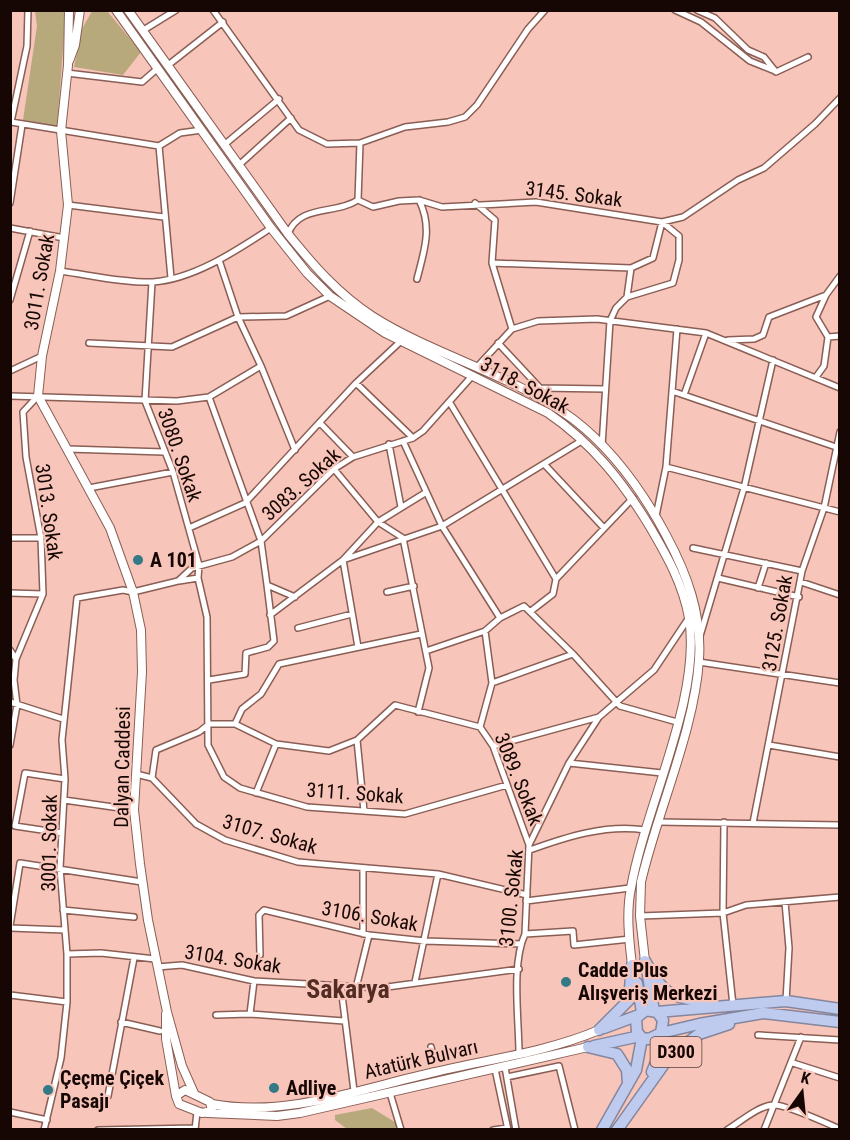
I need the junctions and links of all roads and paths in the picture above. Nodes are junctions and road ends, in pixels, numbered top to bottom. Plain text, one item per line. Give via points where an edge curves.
1 (28, 10) edge
2 (69, 10) edge
3 (80, 10) edge
4 (116, 10) edge
5 (128, 10) edge
6 (176, 10) edge
7 (213, 10) edge
8 (545, 10) edge
9 (675, 10) edge
10 (697, 10) edge
11 (223, 22) junction
12 (142, 31) junction
13 (808, 57) dead end
14 (167, 66) junction
15 (158, 68) junction
16 (68, 69) junction
17 (776, 72) junction
18 (840, 98) edge
19 (279, 99) junction
20 (837, 106) edge
21 (291, 118) junction
22 (11, 122) edge
23 (22, 125) junction
24 (201, 130) junction
25 (61, 131) junction
26 (360, 143) junction
27 (224, 144) junction
28 (159, 146) junction
29 (239, 165) junction
30 (358, 200) junction
31 (419, 200) junction
32 (10, 203) edge
33 (475, 203) junction
34 (68, 205) junction
35 (164, 217) junction
36 (662, 222) junction
37 (10, 228) edge
38 (271, 228) junction
39 (30, 231) junction
40 (288, 234) junction
41 (64, 238) junction
42 (219, 260) junction
43 (492, 263) junction
44 (631, 268) junction
45 (60, 271) junction
46 (840, 276) edge
47 (171, 278) junction
48 (417, 279) dead end
49 (152, 282) junction
50 (826, 295) junction
51 (330, 296) junction
52 (627, 297) junction
53 (10, 300) edge
54 (238, 318) junction
55 (610, 321) junction
56 (512, 329) junction
57 (677, 329) junction
58 (706, 333) junction
59 (840, 336) edge
60 (828, 337) junction
61 (726, 340) junction
62 (402, 341) junction
63 (89, 343) dead end
64 (498, 343) junction
65 (150, 346) junction
66 (42, 356) junction
67 (773, 360) junction
68 (261, 366) junction
69 (477, 367) junction
70 (10, 371) edge
71 (473, 375) junction
72 (816, 378) junction
73 (356, 382) junction
74 (840, 388) edge
75 (605, 389) junction
76 (672, 391) junction
77 (684, 395) junction
78 (10, 396) edge
79 (38, 396) junction
80 (209, 397) junction
81 (145, 401) junction
82 (450, 403) junction
83 (759, 421) junction
84 (320, 423) junction
85 (840, 432) edge
86 (412, 438) junction
87 (583, 440) junction
88 (403, 441) junction
89 (389, 444) junction
90 (602, 446) junction
91 (836, 447) junction
92 (68, 449) junction
93 (295, 450) junction
94 (164, 452) junction
95 (353, 457) junction
96 (545, 465) junction
97 (666, 467) junction
98 (334, 469) junction
99 (173, 472) junction
100 (89, 488) junction
101 (744, 488) junction
102 (503, 491) junction
103 (425, 493) junction
104 (633, 498) junction
105 (246, 503) junction
106 (401, 507) junction
107 (824, 508) junction
108 (840, 512) edge
109 (656, 516) junction
110 (378, 522) junction
111 (442, 526) junction
112 (189, 528) junction
113 (604, 528) junction
114 (10, 538) edge
115 (41, 538) junction
116 (404, 538) junction
117 (261, 541) junction
118 (693, 548) dead end
119 (725, 555) junction
120 (343, 560) junction
121 (766, 563) junction
122 (199, 565) junction
123 (802, 571) junction
124 (198, 578) junction
125 (718, 578) junction
126 (556, 579) junction
127 (178, 581) junction
128 (801, 582) junction
129 (267, 585) junction
130 (414, 586) junction
131 (758, 588) junction
132 (133, 592) junction
133 (387, 592) dead end
134 (10, 593) edge
135 (43, 594) junction
136 (840, 596) edge
137 (296, 597) junction
138 (799, 597) junction
139 (77, 598) joint
140 (531, 611) junction
141 (352, 614) junction
142 (270, 615) junction
143 (500, 618) junction
144 (688, 618) junction
145 (298, 628) dead end
146 (485, 631) junction
147 (421, 634) junction
148 (700, 638) junction
149 (358, 647) junction
150 (10, 650) edge
151 (426, 651) junction
152 (573, 654) junction
153 (16, 659) junction
154 (699, 662) junction
155 (783, 673) junction
156 (12, 679) edge
157 (209, 680) junction
158 (492, 683) junction
159 (840, 683) edge
160 (616, 701) junction
161 (10, 702) edge
162 (17, 705) junction
163 (418, 712) junction
164 (599, 717) junction
165 (63, 719) junction
166 (677, 722) junction
167 (208, 724) junction
168 (235, 724) junction
169 (480, 727) junction
170 (357, 740) junction
171 (276, 744) junction
172 (10, 745) edge
173 (769, 745) junction
174 (493, 746) junction
175 (840, 757) edge
176 (569, 763) junction
177 (662, 773) junction
178 (136, 774) junction
179 (152, 777) junction
180 (65, 779) junction
181 (507, 786) junction
182 (256, 793) junction
183 (64, 800) junction
184 (134, 810) junction
185 (364, 811) junction
186 (658, 822) junction
187 (724, 822) junction
188 (753, 823) junction
189 (840, 825) edge
190 (645, 830) junction
191 (62, 833) junction
192 (529, 848) junction
193 (60, 868) junction
194 (363, 869) junction
195 (438, 874) junction
196 (142, 882) junction
197 (630, 888) junction
198 (840, 897) edge
199 (527, 898) junction
200 (784, 902) junction
201 (63, 910) junction
202 (723, 913) junction
203 (640, 916) junction
204 (134, 917) dead end
205 (10, 927) edge
206 (65, 930) junction
207 (366, 934) junction
208 (525, 934) junction
209 (630, 939) junction
210 (425, 941) junction
211 (521, 944) junction
212 (67, 954) junction
213 (260, 955) dead end
214 (134, 958) junction
215 (645, 961) junction
216 (156, 963) junction
217 (632, 965) junction
218 (519, 969) junction
219 (254, 981) junction
220 (415, 982) junction
221 (341, 987) junction
222 (356, 988) junction
223 (10, 995) edge
224 (786, 1001) junction
225 (67, 1002) junction
226 (733, 1005) junction
227 (715, 1006) junction
228 (840, 1009) edge
229 (167, 1012) junction
230 (655, 1012) junction
231 (640, 1013) junction
232 (764, 1013) junction
233 (250, 1014) junction
234 (216, 1015) dead end
235 (121, 1022) junction
236 (344, 1022) junction
237 (840, 1022) edge
238 (598, 1030) junction
239 (160, 1031) dead end
240 (660, 1035) junction
241 (758, 1035) dead end
242 (641, 1037) junction
243 (801, 1037) junction
244 (840, 1040) edge
245 (431, 1047) dead end
246 (588, 1047) junction
247 (519, 1054) junction
248 (433, 1056) dead end
249 (793, 1063) junction
250 (505, 1067) junction
251 (495, 1069) junction
252 (507, 1077) junction
253 (840, 1078) edge
254 (628, 1086) junction
255 (354, 1091) junction
256 (194, 1094) junction
257 (390, 1094) junction
258 (108, 1096) dead end
259 (176, 1096) junction
260 (635, 1101) junction
261 (212, 1104) junction
262 (773, 1105) junction
263 (10, 1112) edge
264 (197, 1112) junction
265 (207, 1113) junction
266 (47, 1120) junction
267 (195, 1129) edge
268 (507, 1129) edge
269 (840, 1129) edge
270 (44, 1130) edge
271 (98, 1130) edge
272 (401, 1130) edge
273 (493, 1130) edge
274 (516, 1130) edge
275 (575, 1130) edge
276 (602, 1130) edge
277 (617, 1130) edge
278 (727, 1130) edge
279 (764, 1130) edge

1 - 22 street via 27,46
2 - 16 main road, 3011. Sokak
3 - 16 main road, 3011. Sokak
4 - 15 main road, 3118. Sokak
5 - 12 main road, 3118. Sokak
6 - 12 street
7 - 11 street
8 - 26 street via 465,117 405,127
9 - 17 street via 701,21 750,61
10 - 17 street via 715,18 748,50 764,57
11 - 14 street
11 - 19 street
12 - 14 main road, 3118. Sokak
13 - 17 street
14 - 27 main road, 3118. Sokak
15 - 16 street via 142,82
15 - 24 main road, 3118. Sokak
16 - 25 main road, 3011. Sokak
18 - 20 street, 3145. Sokak
19 - 21 street
19 - 27 street
20 - 36 street, 3145. Sokak via 764,168 738,180 683,217
21 - 26 street via 299,130 327,144
21 - 29 street
22 - 23 street
23 - 25 street
23 - 32 street
24 - 28 street via 180,133
24 - 38 main road, 3118. Sokak
25 - 28 street
25 - 34 main road, 3011. Sokak
26 - 30 street
27 - 29 main road, 3118. Sokak
28 - 35 street
29 - 40 main road, 3118. Sokak
30 - 31 street, 3145. Sokak via 373,207
30 - 40 street, 3145. Sokak via 347,208 300,216
31 - 33 street, 3145. Sokak via 442,207 468,207
31 - 48 street via 428,224
33 - 36 street, 3145. Sokak via 536,202
33 - 43 street via 495,220
34 - 35 street
34 - 41 main road, 3011. Sokak
35 - 47 street
36 - 44 street via 653,258
36 - 52 street via 679,236 679,260 673,283
37 - 39 street
38 - 42 street
38 - 51 main road, 3118. Sokak
39 - 41 street
39 - 53 street
40 - 69 main road, 3118. Sokak via 334,286 373,316
41 - 45 main road, 3011. Sokak
42 - 47 street
42 - 54 street
43 - 44 street
43 - 56 street
44 - 52 street
45 - 49 street
45 - 66 main road, 3011. Sokak
46 - 50 street
47 - 49 street
49 - 65 street, 3080. Sokak
50 - 60 street via 816,316
50 - 61 street via 769,316 763,335
51 - 54 street via 286,316
51 - 62 main road, 3118. Sokak via 359,318
52 - 55 street
54 - 65 street via 172,347
54 - 68 street
55 - 56 street via 548,320
55 - 57 street
55 - 75 street
56 - 64 street
57 - 58 street
57 - 76 street
58 - 61 street
58 - 77 street
59 - 60 street
60 - 72 street via 824,366
61 - 67 street
62 - 71 main road, 3118. Sokak
62 - 73 street
63 - 65 street
64 - 69 street
64 - 75 street via 540,388
65 - 81 street, 3080. Sokak
66 - 70 street
66 - 79 main road, 3011. Sokak
67 - 72 street
67 - 83 street
68 - 80 street
68 - 93 street
69 - 90 main road, 3118. Sokak via 553,405
71 - 82 street, 3083. Sokak
71 - 87 main road, 3118. Sokak via 548,413
72 - 74 street
73 - 84 street
73 - 86 street
75 - 90 street
76 - 77 street
76 - 97 street
77 - 83 street
78 - 79 street
79 - 81 street
79 - 92 main road
79 - 115 street, 3013. Sokak via 23,412 26,457
80 - 81 street
80 - 105 street
81 - 94 street, 3080. Sokak
82 - 86 street, 3083. Sokak
82 - 102 street
83 - 91 street
83 - 101 street
84 - 93 street
84 - 95 street
85 - 91 street, 3125. Sokak
86 - 88 street, 3083. Sokak
87 - 96 street
87 - 104 main road, 3118. Sokak
88 - 89 street, 3083. Sokak
88 - 103 street
89 - 95 street, 3083. Sokak
89 - 106 street
90 - 109 main road, 3118. Sokak
91 - 107 street, 3125. Sokak
92 - 94 street
92 - 100 main road
93 - 105 street
94 - 99 street, 3080. Sokak
95 - 98 street, 3083. Sokak
96 - 102 street
96 - 113 street
97 - 101 street
97 - 109 street
98 - 110 street
98 - 117 street, 3083. Sokak
99 - 100 street
99 - 112 street, 3080. Sokak
100 - 132 main road via 110,528
101 - 107 street
101 - 119 street
102 - 111 street
102 - 126 street
103 - 106 street
103 - 111 street
104 - 113 street
104 - 144 main road, 3118. Sokak via 671,562
105 - 112 street
105 - 117 street
106 - 110 street
107 - 108 street
107 - 123 street, 3125. Sokak
109 - 148 main road, 3118. Sokak via 688,582
110 - 116 street
110 - 120 street
111 - 116 street
111 - 143 street
112 - 122 street, 3080. Sokak
113 - 126 street
114 - 115 street
115 - 135 street, 3013. Sokak
116 - 120 street
116 - 130 street
117 - 122 street, 3083. Sokak via 232,557
117 - 129 street
118 - 119 street
119 - 121 street
119 - 125 street
120 - 137 street
120 - 141 street
121 - 123 street
121 - 131 street
122 - 124 street, 3080. Sokak
122 - 127 street, 3083. Sokak
123 - 128 street, 3125. Sokak
124 - 127 street
124 - 157 street via 207,617
125 - 131 street
125 - 148 street
126 - 140 street via 553,594
127 - 132 street, 3083. Sokak
128 - 136 street
128 - 138 street, 3125. Sokak
129 - 137 street
129 - 142 street
130 - 133 street
130 - 147 street
131 - 138 street
132 - 139 street, 3083. Sokak via 123,590
132 - 178 main road, Dalyan Caddesi via 141,630 142,662
134 - 135 street
135 - 153 street, 3013. Sokak
137 - 142 street
138 - 155 street, 3125. Sokak
139 - 165 street, 3001. Sokak
140 - 143 street via 524,606
140 - 152 street
141 - 145 street
141 - 149 street
142 - 157 street via 274,641 268,647 246,653 245,674
143 - 146 street
144 - 160 street, 3100. Sokak via 654,670
144 - 166 main road, 3118. Sokak via 690,658
146 - 151 street
146 - 158 street
147 - 149 street
147 - 151 street
148 - 154 main road, 3118. Sokak
149 - 168 street via 279,664 261,694 242,709
150 - 153 street
151 - 163 street via 429,668
152 - 158 street
152 - 160 street
153 - 156 street, 3013. Sokak
154 - 155 street
154 - 186 main road, 3118. Sokak
155 - 159 street
155 - 173 street, 3125. Sokak
156 - 162 street, 3013. Sokak
157 - 167 street
158 - 169 street
160 - 164 street, 3100. Sokak
160 - 166 street via 620,706
161 - 162 street
162 - 165 street
162 - 172 street, 3013. Sokak
163 - 169 street, 3089. Sokak
163 - 170 street, 3089. Sokak via 395,705
164 - 174 street
164 - 176 street, 3100. Sokak
165 - 180 street, 3001. Sokak
166 - 177 main road, 3118. Sokak
167 - 168 street, 3089. Sokak
167 - 179 street via 199,732 156,750
167 - 182 street, 3111. Sokak via 208,745 224,777
168 - 171 street, 3089. Sokak
169 - 174 street, 3089. Sokak
170 - 171 street, 3089. Sokak via 329,751
170 - 185 street
171 - 182 street
173 - 175 street
173 - 188 street, 3125. Sokak
174 - 181 street, 3089. Sokak
176 - 177 street
176 - 192 street, 3100. Sokak
177 - 190 main road, 3118. Sokak
178 - 179 street
178 - 184 main road, Dalyan Caddesi
179 - 194 street, 3107. Sokak via 196,824 225,840 298,862
180 - 183 street, 3001. Sokak
180 - 191 street via 25,773 15,826
181 - 185 street, 3111. Sokak via 405,814
181 - 192 street, 3089. Sokak
182 - 185 street, 3111. Sokak via 307,807
183 - 184 street
183 - 191 street, 3001. Sokak
184 - 196 main road, Dalyan Caddesi
186 - 187 street
186 - 203 main road, 3118. Sokak via 641,882
187 - 188 street
187 - 202 street
188 - 189 street
190 - 192 street via 618,828
190 - 197 main road, 3118. Sokak
191 - 193 street, 3001. Sokak
192 - 199 street, 3100. Sokak
193 - 196 street
193 - 201 street, 3001. Sokak
193 - 205 street via 20,863
194 - 195 street, 3107. Sokak
194 - 207 street
195 - 199 street, 3107. Sokak
195 - 210 street
196 - 216 main road, Dalyan Caddesi
197 - 199 street
197 - 209 main road, 3118. Sokak
198 - 200 street
199 - 208 street, 3100. Sokak
200 - 202 street via 746,905
200 - 224 street via 789,948
201 - 204 street
201 - 206 street, 3001. Sokak
202 - 203 street
202 - 226 street
203 - 215 main road, 3118. Sokak
205 - 206 street
206 - 212 street, 3001. Sokak
207 - 210 street, 3106. Sokak
207 - 213 street, 3106. Sokak via 264,909 259,915
207 - 222 street
208 - 209 street via 573,931 574,945
208 - 211 street, 3100. Sokak
209 - 217 main road, 3118. Sokak
210 - 211 street, 3106. Sokak
210 - 220 street
211 - 218 street, 3100. Sokak
212 - 214 street, 3104. Sokak
212 - 225 street, 3001. Sokak
214 - 216 street, 3104. Sokak
214 - 235 street
215 - 227 highway via 664,990 676,998
215 - 230 highway
216 - 219 street, 3104. Sokak
216 - 229 main road, Dalyan Caddesi
217 - 231 highway
217 - 238 highway via 629,1000
218 - 220 street, 3104. Sokak
218 - 247 street, 3100. Sokak
219 - 221 street, 3104. Sokak
219 - 233 street
220 - 222 street, 3104. Sokak
221 - 222 street, 3104. Sokak
221 - 236 street
223 - 225 street
224 - 226 highway, D300
224 - 228 highway, D300
225 - 266 street, 3001. Sokak via 62,1058
226 - 227 highway, D300
227 - 230 highway, D300
229 - 256 main road
229 - 259 main road via 166,1039
230 - 231 highway, D300
230 - 240 highway, D300 via 663,1020
231 - 238 highway, D300
231 - 242 highway, D300 via 635,1023
232 - 237 highway, D300
232 - 240 highway
232 - 260 highway, D300 via 699,1034 669,1057
233 - 234 street
233 - 236 street
235 - 239 street
235 - 258 street
236 - 255 street
238 - 247 main road, Atatürk Bulvarı / D300
240 - 242 highway, D300
240 - 260 highway via 659,1055
241 - 243 street
242 - 246 highway, D300
242 - 254 highway, D300 via 636,1070
243 - 244 street
243 - 249 street
245 - 248 street
246 - 250 main road, Atatürk Bulvarı / D300
246 - 254 highway via 612,1052 622,1059
247 - 255 main road, Atatürk Bulvarı / D300
249 - 253 street
249 - 262 street
250 - 251 main road, Atatürk Bulvarı / D300
250 - 252 street
251 - 257 main road, Atatürk Bulvarı / D300
251 - 268 street
252 - 274 street
252 - 275 street via 559,1066
254 - 276 highway, D300
255 - 261 main road, Atatürk Bulvarı / D300 via 273,1107
256 - 259 main road via 185,1090
256 - 261 main road, Atatürk Bulvarı / D300
257 - 265 main road, Atatürk Bulvarı / D300 via 277,1116
257 - 272 street
259 - 264 main road via 179,1104
260 - 277 highway, D300
261 - 265 main road via 212,1111
262 - 269 street
262 - 278 street
262 - 279 street
263 - 266 street
264 - 265 main road, Atatürk Bulvarı / D300
264 - 267 street
266 - 270 street, 3001. Sokak
267 - 271 street
268 - 273 street

